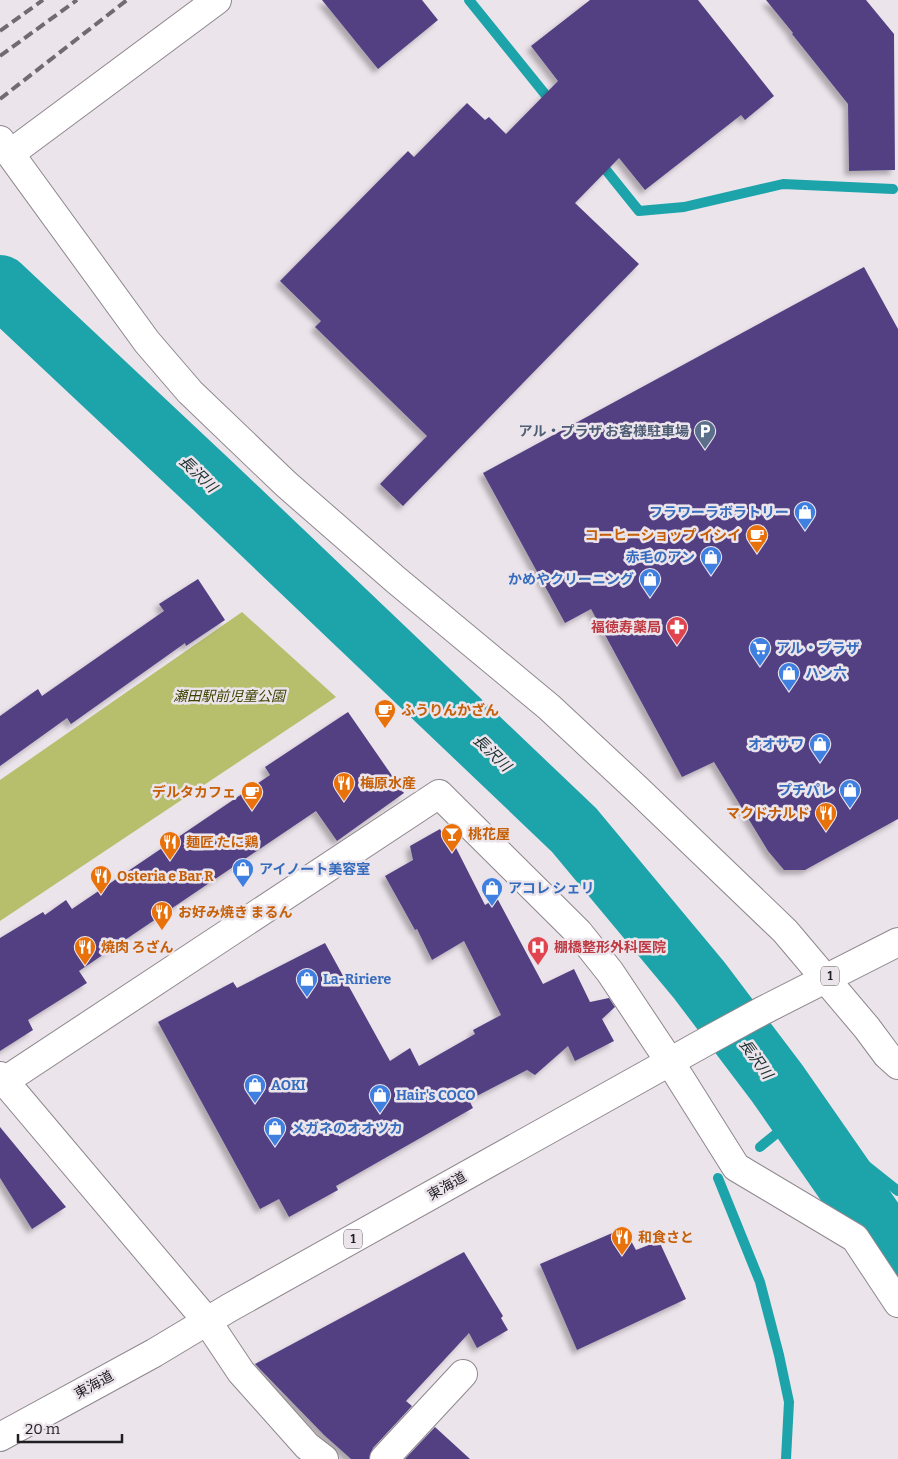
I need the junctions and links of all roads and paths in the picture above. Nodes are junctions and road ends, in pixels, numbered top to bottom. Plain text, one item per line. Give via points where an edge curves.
1 (218, 0) edge
2 (5, 146) edge
3 (898, 942) edge
4 (826, 978) junction
5 (670, 1062) junction
6 (898, 1065) edge
7 (1, 1081) edge
8 (898, 1303) edge
9 (207, 1321) junction
10 (462, 1374) dead end
11 (0, 1437) edge
12 (324, 1459) edge
13 (384, 1459) edge

1 - 2 main road
2 - 4 main road via 146,342 190,392 286,484 569,725 767,913
3 - 4 main road, 東海道 / 1
4 - 5 main road, 東海道 / 1
4 - 6 main road
5 - 7 main road via 579,932 439,794
5 - 8 main road via 736,1167 855,1238
5 - 9 main road, 東海道 / 1
7 - 9 main road
9 - 11 main road, 東海道 / 1
9 - 12 main road via 240,1372 307,1446
10 - 13 main road

